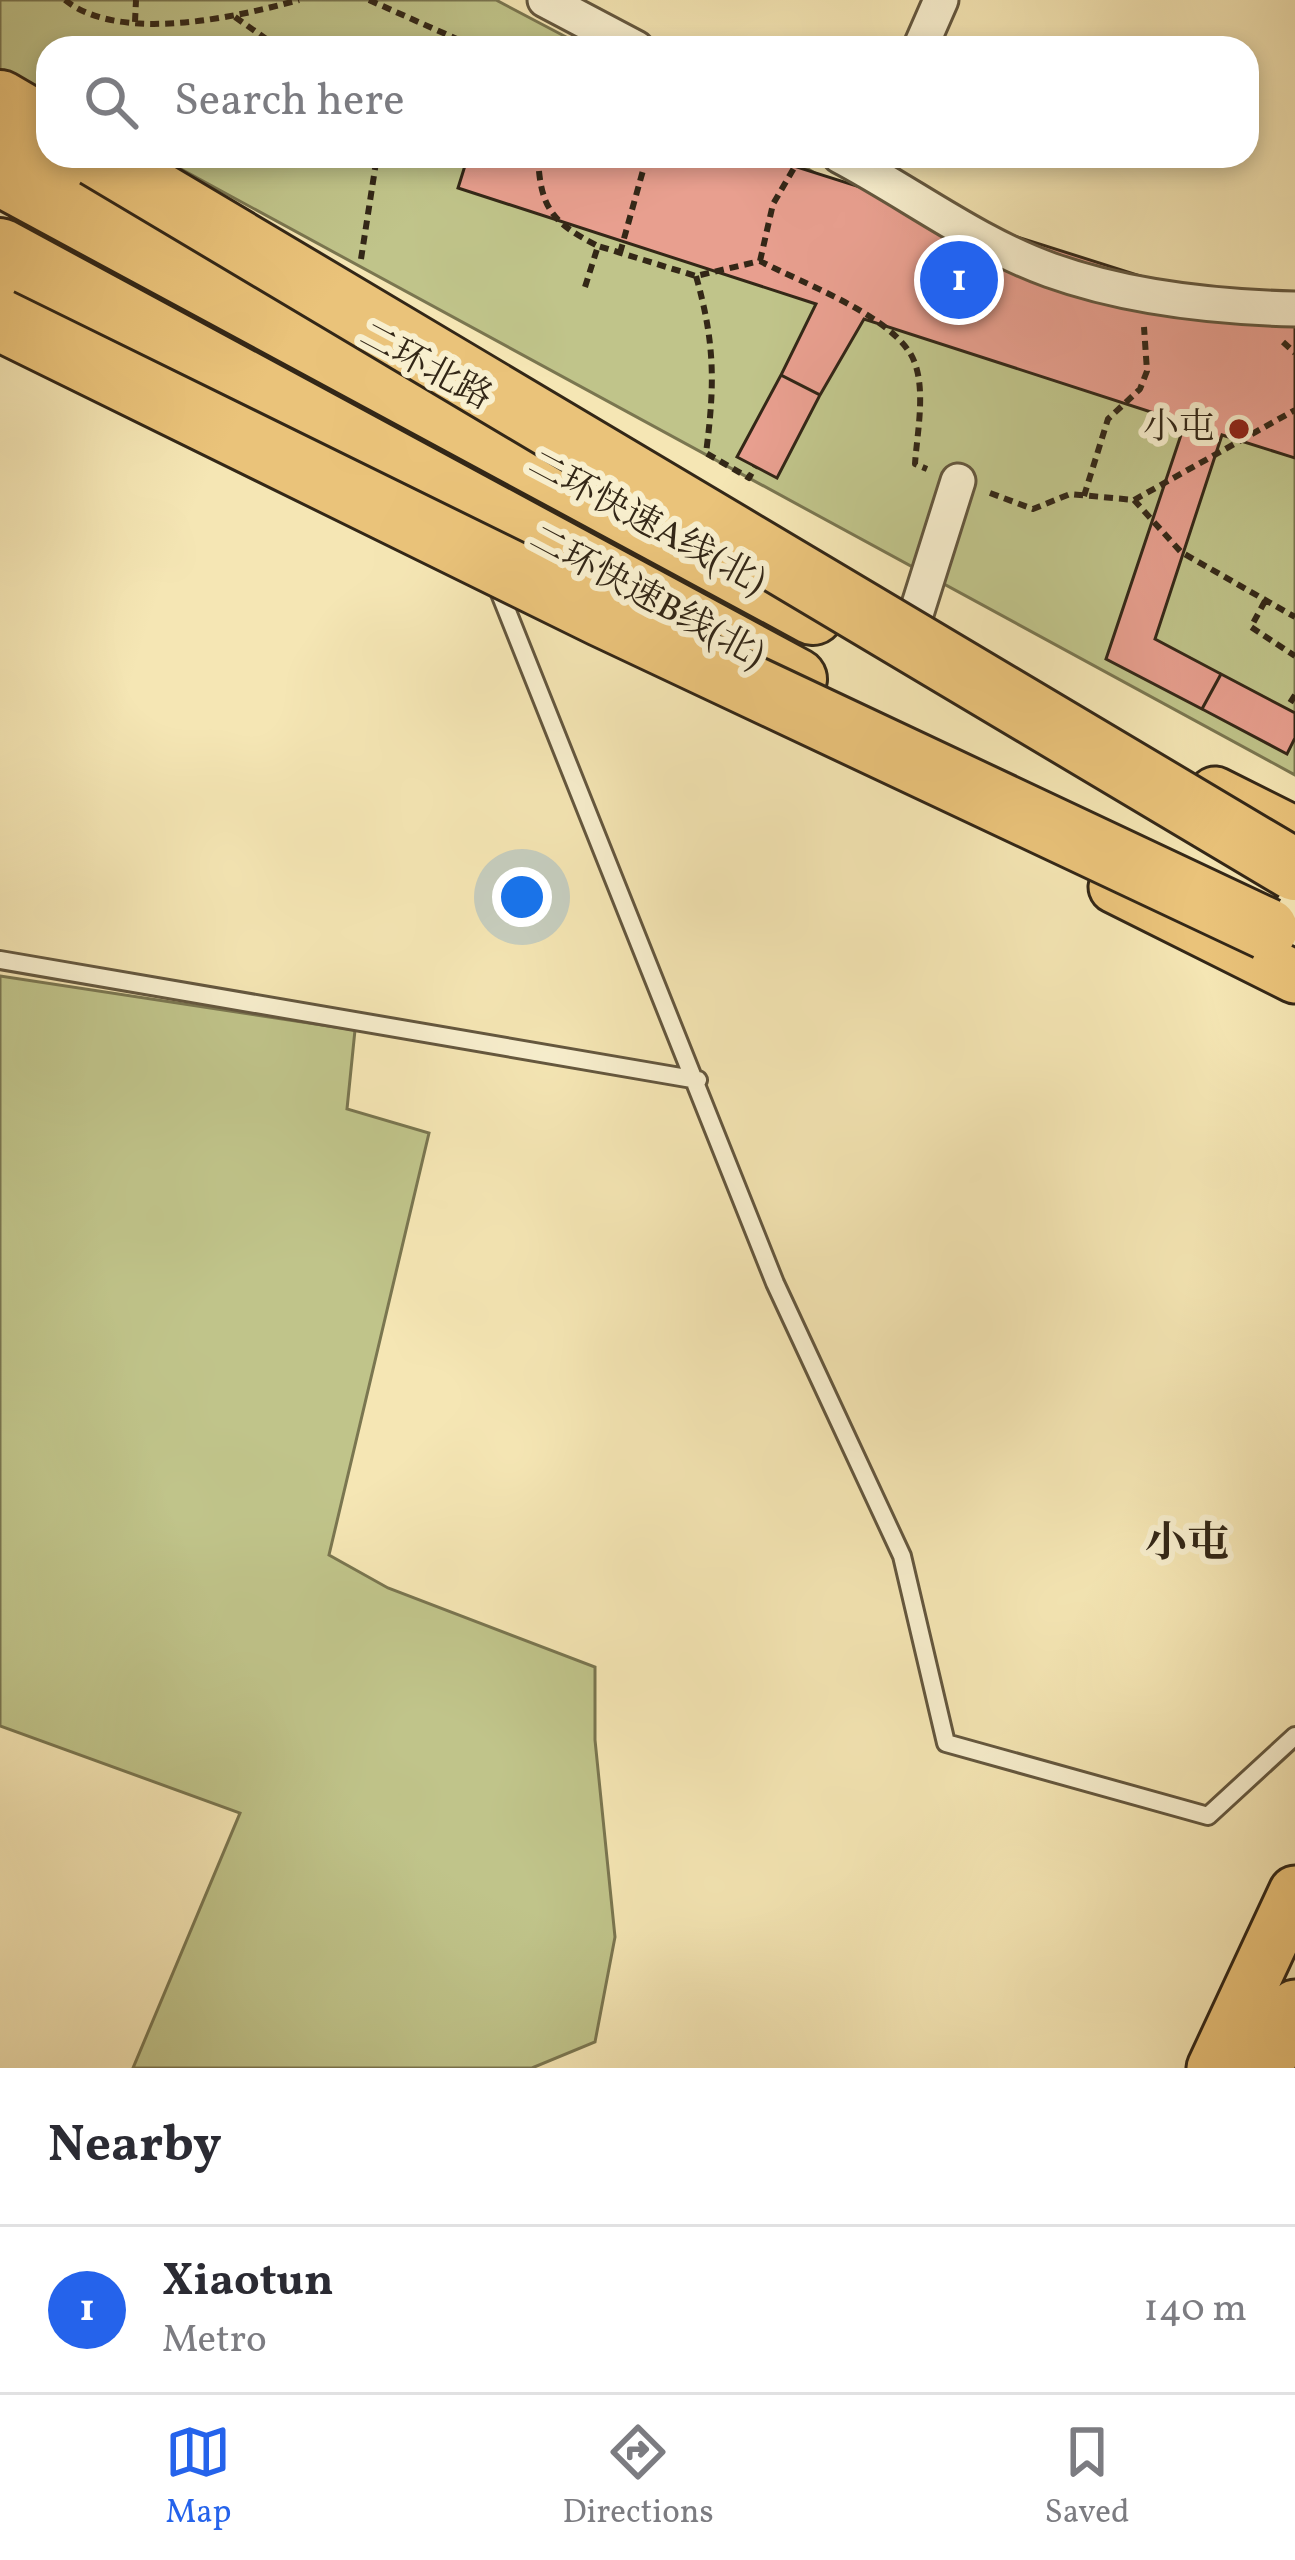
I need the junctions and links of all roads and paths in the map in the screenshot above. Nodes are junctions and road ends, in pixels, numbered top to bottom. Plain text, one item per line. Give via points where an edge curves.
1 (65, 0) edge
2 (136, 0) edge
3 (299, 0) edge
4 (369, 0) edge
5 (545, 0) edge
6 (941, 0) edge
7 (235, 17) junction
8 (135, 22) junction
9 (262, 36) edge
10 (450, 36) edge
11 (613, 36) edge
12 (925, 36) edge
13 (0, 101) edge
14 (36, 122) edge
15 (0, 138) edge
16 (36, 157) edge
17 (56, 168) edge
18 (116, 168) edge
19 (375, 168) edge
20 (538, 168) edge
21 (644, 168) edge
22 (794, 168) edge
23 (865, 168) edge
24 (0, 175) edge
25 (598, 246) junction
26 (0, 249) edge
27 (620, 253) junction
28 (760, 261) junction
29 (696, 276) junction
30 (0, 286) edge
31 (585, 287) dead end
32 (1146, 296) junction
33 (1295, 309) edge
34 (0, 320) edge
35 (346, 325) junction
36 (1295, 410) edge
37 (755, 466) dead end
38 (958, 481) junction
39 (1084, 496) junction
40 (1134, 500) junction
41 (490, 550) junction
42 (1265, 601) junction
43 (1295, 617) edge
44 (911, 630) junction
45 (1295, 656) edge
46 (1295, 695) edge
47 (1295, 705) edge
48 (1295, 833) edge
49 (1295, 870) edge
50 (1286, 949) edge
51 (0, 961) edge
52 (698, 1080) junction
53 (1295, 1736) edge
54 (1295, 1892) edge
55 (1295, 2006) edge
56 (1213, 2068) edge
57 (1266, 2068) edge

1 - 8 path
2 - 8 path
3 - 7 path
4 - 10 path
5 - 11 street
6 - 12 street
7 - 8 path
7 - 9 path
13 - 14 highway
15 - 16 main road, 二环北路
17 - 35 main road, 二环北路
18 - 49 highway, bridge
19 - 35 path
20 - 25 path via 558,227
21 - 27 path
22 - 28 path via 773,204
23 - 32 street via 1050,270
24 - 49 highway, 二环快速A线(北), bridge
25 - 27 path
25 - 31 path
26 - 50 highway, 二环快速B线(北), bridge
27 - 29 path
28 - 29 path
28 - 38 path via 882,325 911,355 919,395 915,464
29 - 37 path via 713,337 706,453 749,478
30 - 41 main road
32 - 33 street
32 - 39 path via 1147,370 1140,389 1108,419
34 - 50 highway, bridge
35 - 44 main road, 二环北路
36 - 40 path
38 - 39 path via 1033,509
38 - 44 street
39 - 40 path
40 - 42 path via 1181,552
41 - 50 main road via 1101,880
41 - 52 lane via 495,583
42 - 43 path
42 - 45 path via 1251,627
44 - 48 main road, 二环北路
46 - 47 path
51 - 52 lane
52 - 53 lane via 775,1282 902,1556 946,1743 1208,1816
54 - 56 main road
55 - 57 main road

